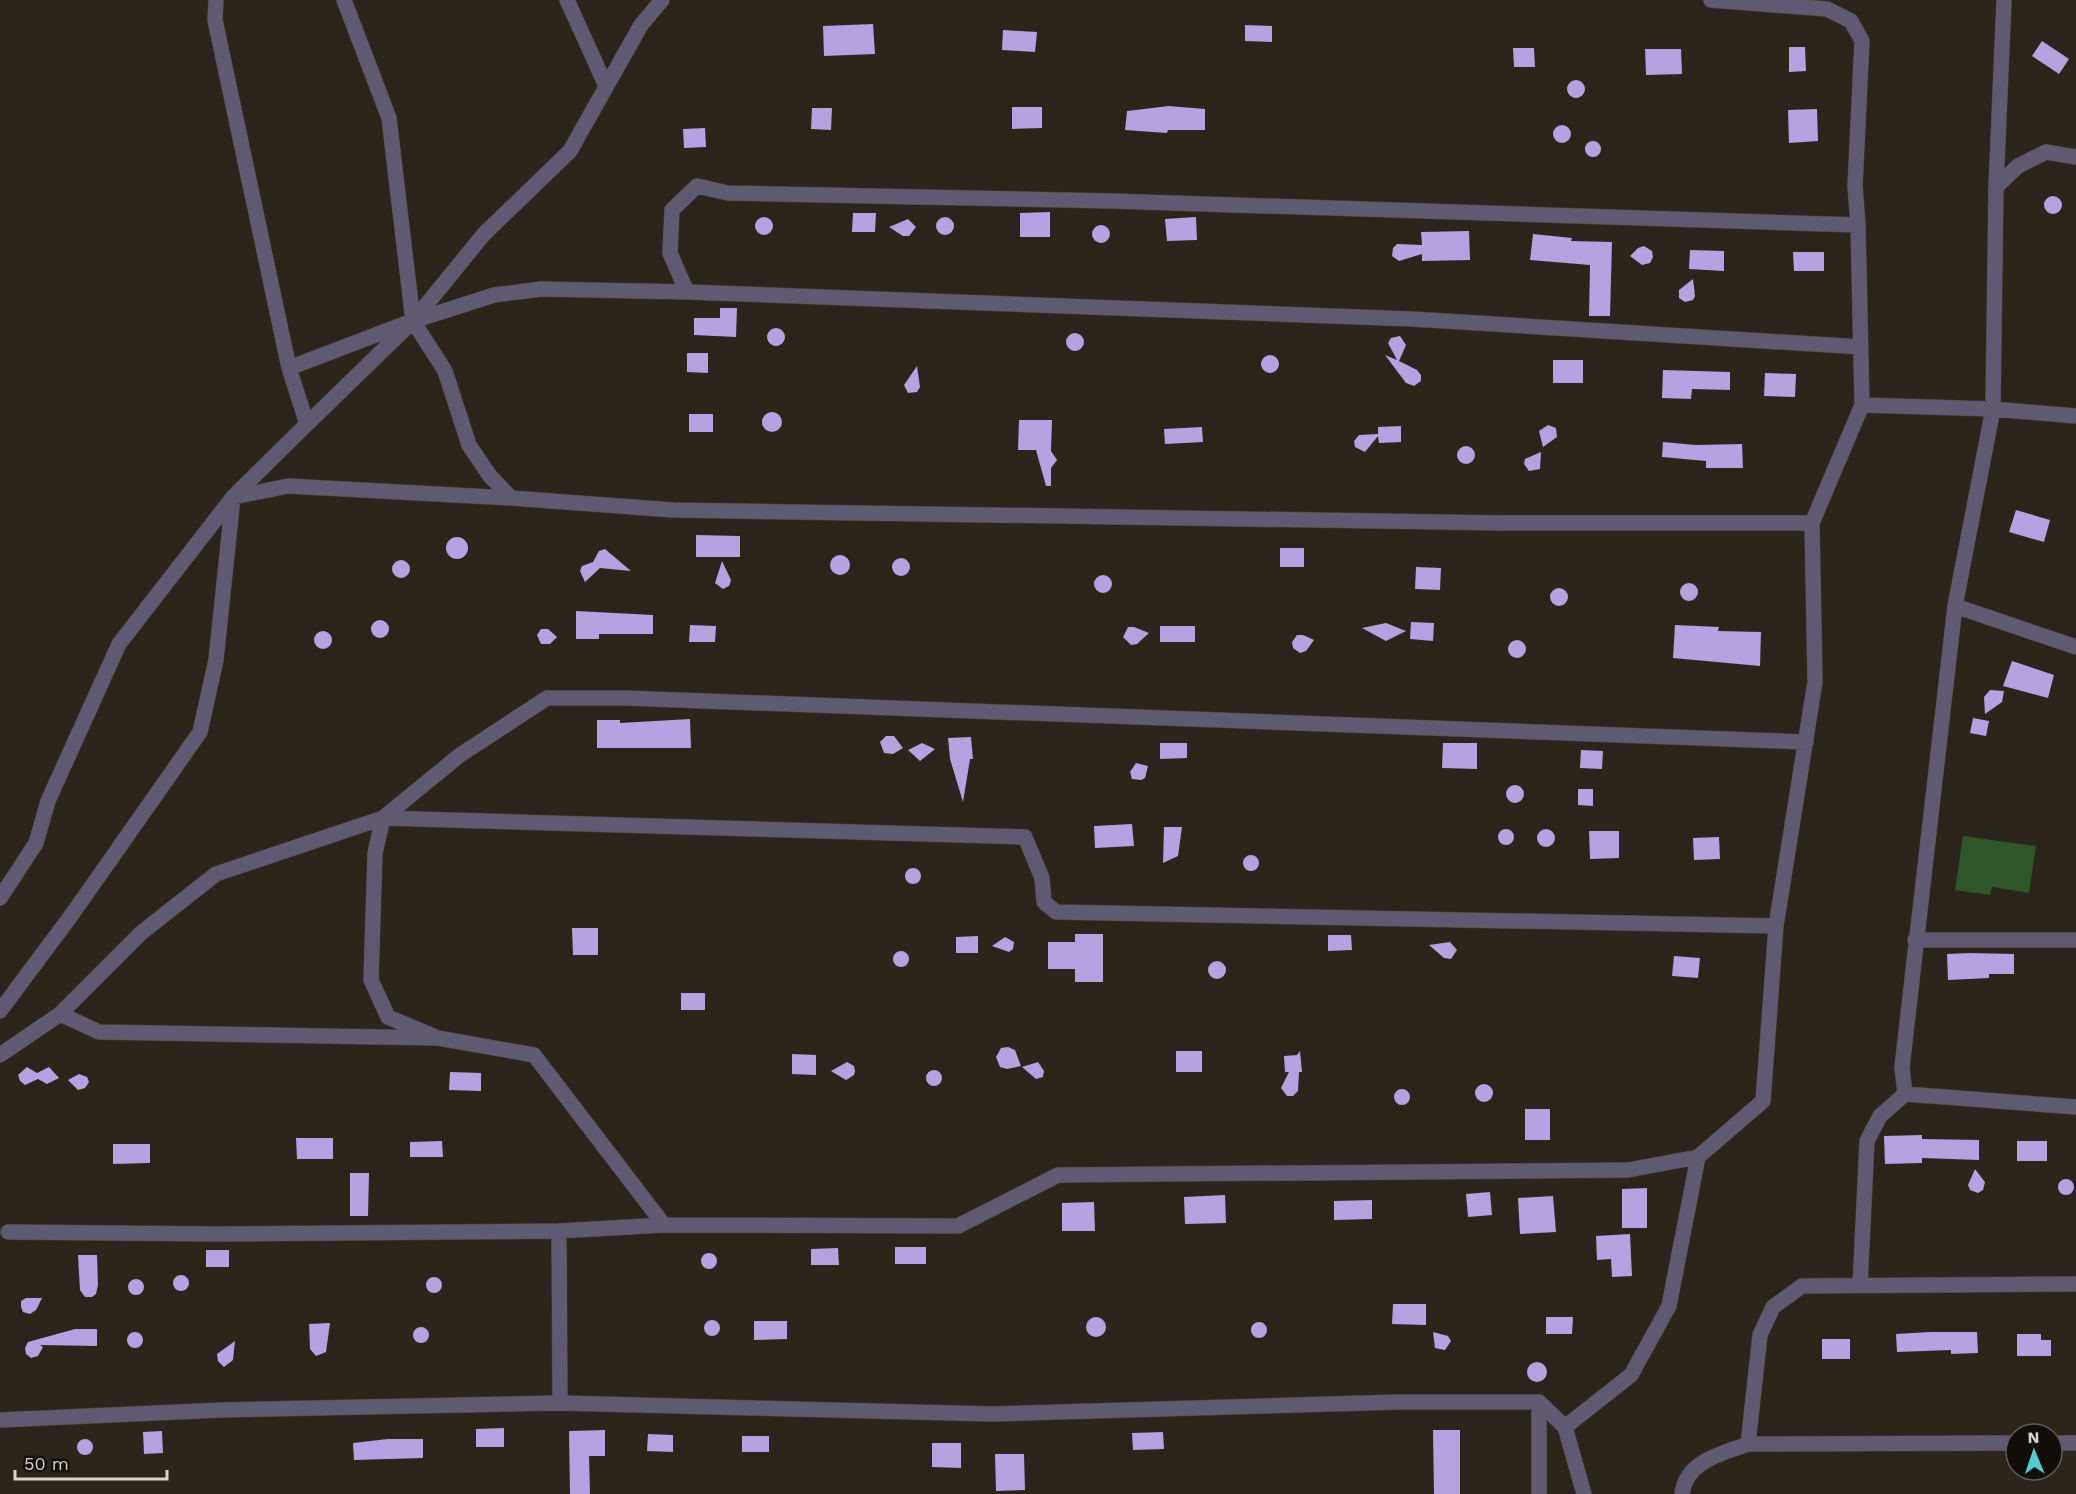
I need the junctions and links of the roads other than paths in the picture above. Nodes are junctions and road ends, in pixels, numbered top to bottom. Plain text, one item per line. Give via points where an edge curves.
1 (216, 0) edge
2 (344, 0) edge
3 (567, 0) edge
4 (662, 0) edge
5 (1712, 0) edge
6 (2004, 0) edge
7 (606, 86) junction
8 (2076, 156) edge
9 (1996, 188) junction
10 (1858, 225) junction
11 (687, 292) junction
12 (413, 321) junction
13 (1861, 347) junction
14 (289, 368) junction
15 (1862, 405) junction
16 (1993, 409) junction
17 (2076, 416) edge
18 (307, 423) junction
19 (233, 497) junction
20 (511, 498) junction
21 (1812, 523) junction
22 (1955, 606) junction
23 (2076, 646) edge
24 (1806, 742) junction
25 (383, 818) junction
26 (0, 898) edge
27 (1776, 926) junction
28 (1915, 940) junction
29 (2076, 940) edge
30 (0, 1011) edge
31 (60, 1014) junction
32 (438, 1038) junction
33 (0, 1055) edge
34 (1905, 1094) junction
35 (2076, 1107) edge
36 (1698, 1157) junction
37 (664, 1225) junction
38 (558, 1231) junction
39 (3, 1236) edge
40 (2076, 1284) edge
41 (1860, 1286) junction
42 (1539, 1402) junction
43 (560, 1403) junction
44 (0, 1420) edge
45 (1565, 1427) junction
46 (2004, 1443) edge
47 (1748, 1444) junction
48 (1539, 1494) edge
49 (1584, 1494) edge
50 (1682, 1494) edge

1 - 14 street via 215,20
2 - 12 street via 389,118
3 - 7 street
4 - 7 street via 641,25
5 - 10 street via 1827,9 1851,21 1862,41 1855,186
6 - 9 street
7 - 12 street via 570,151 484,234
8 - 9 street via 2046,152 2018,166
9 - 16 street
10 - 11 street via 1124,201 728,193 697,186 672,210 670,253
10 - 13 street
11 - 12 street via 541,289 494,295
11 - 13 street via 1412,319
12 - 14 street
12 - 18 street
12 - 20 street via 445,371 469,445
13 - 15 street
14 - 18 street
15 - 16 street
15 - 21 street
16 - 17 street
16 - 22 street
18 - 19 street
19 - 20 street via 288,486
19 - 26 street via 120,644 48,801 36,843
19 - 30 street via 216,660 200,732
20 - 21 street via 697,510 1503,523
21 - 24 street via 1815,682
22 - 23 street
22 - 28 street
24 - 25 street via 547,698 460,755
24 - 27 street
25 - 27 street via 1025,837 1042,879 1044,902 1056,912
25 - 31 street via 216,874 141,933
25 - 32 street via 375,853 370,980 388,1017
27 - 36 street via 1763,1101
28 - 29 street
28 - 34 street via 1902,1067
31 - 32 street via 99,1032
31 - 33 street
32 - 37 street via 534,1055
34 - 35 street
34 - 41 street via 1880,1116 1867,1141
36 - 37 street via 1628,1170 1058,1175 958,1226
36 - 45 street via 1669,1306 1631,1376
37 - 38 street
38 - 39 street
38 - 43 street
40 - 41 street
41 - 47 street via 1802,1286 1773,1307 1760,1335
42 - 43 street via 993,1414
42 - 45 street
42 - 48 street
43 - 44 street via 222,1410
45 - 49 street
46 - 47 street
47 - 50 street via 1704,1459 1684,1481

